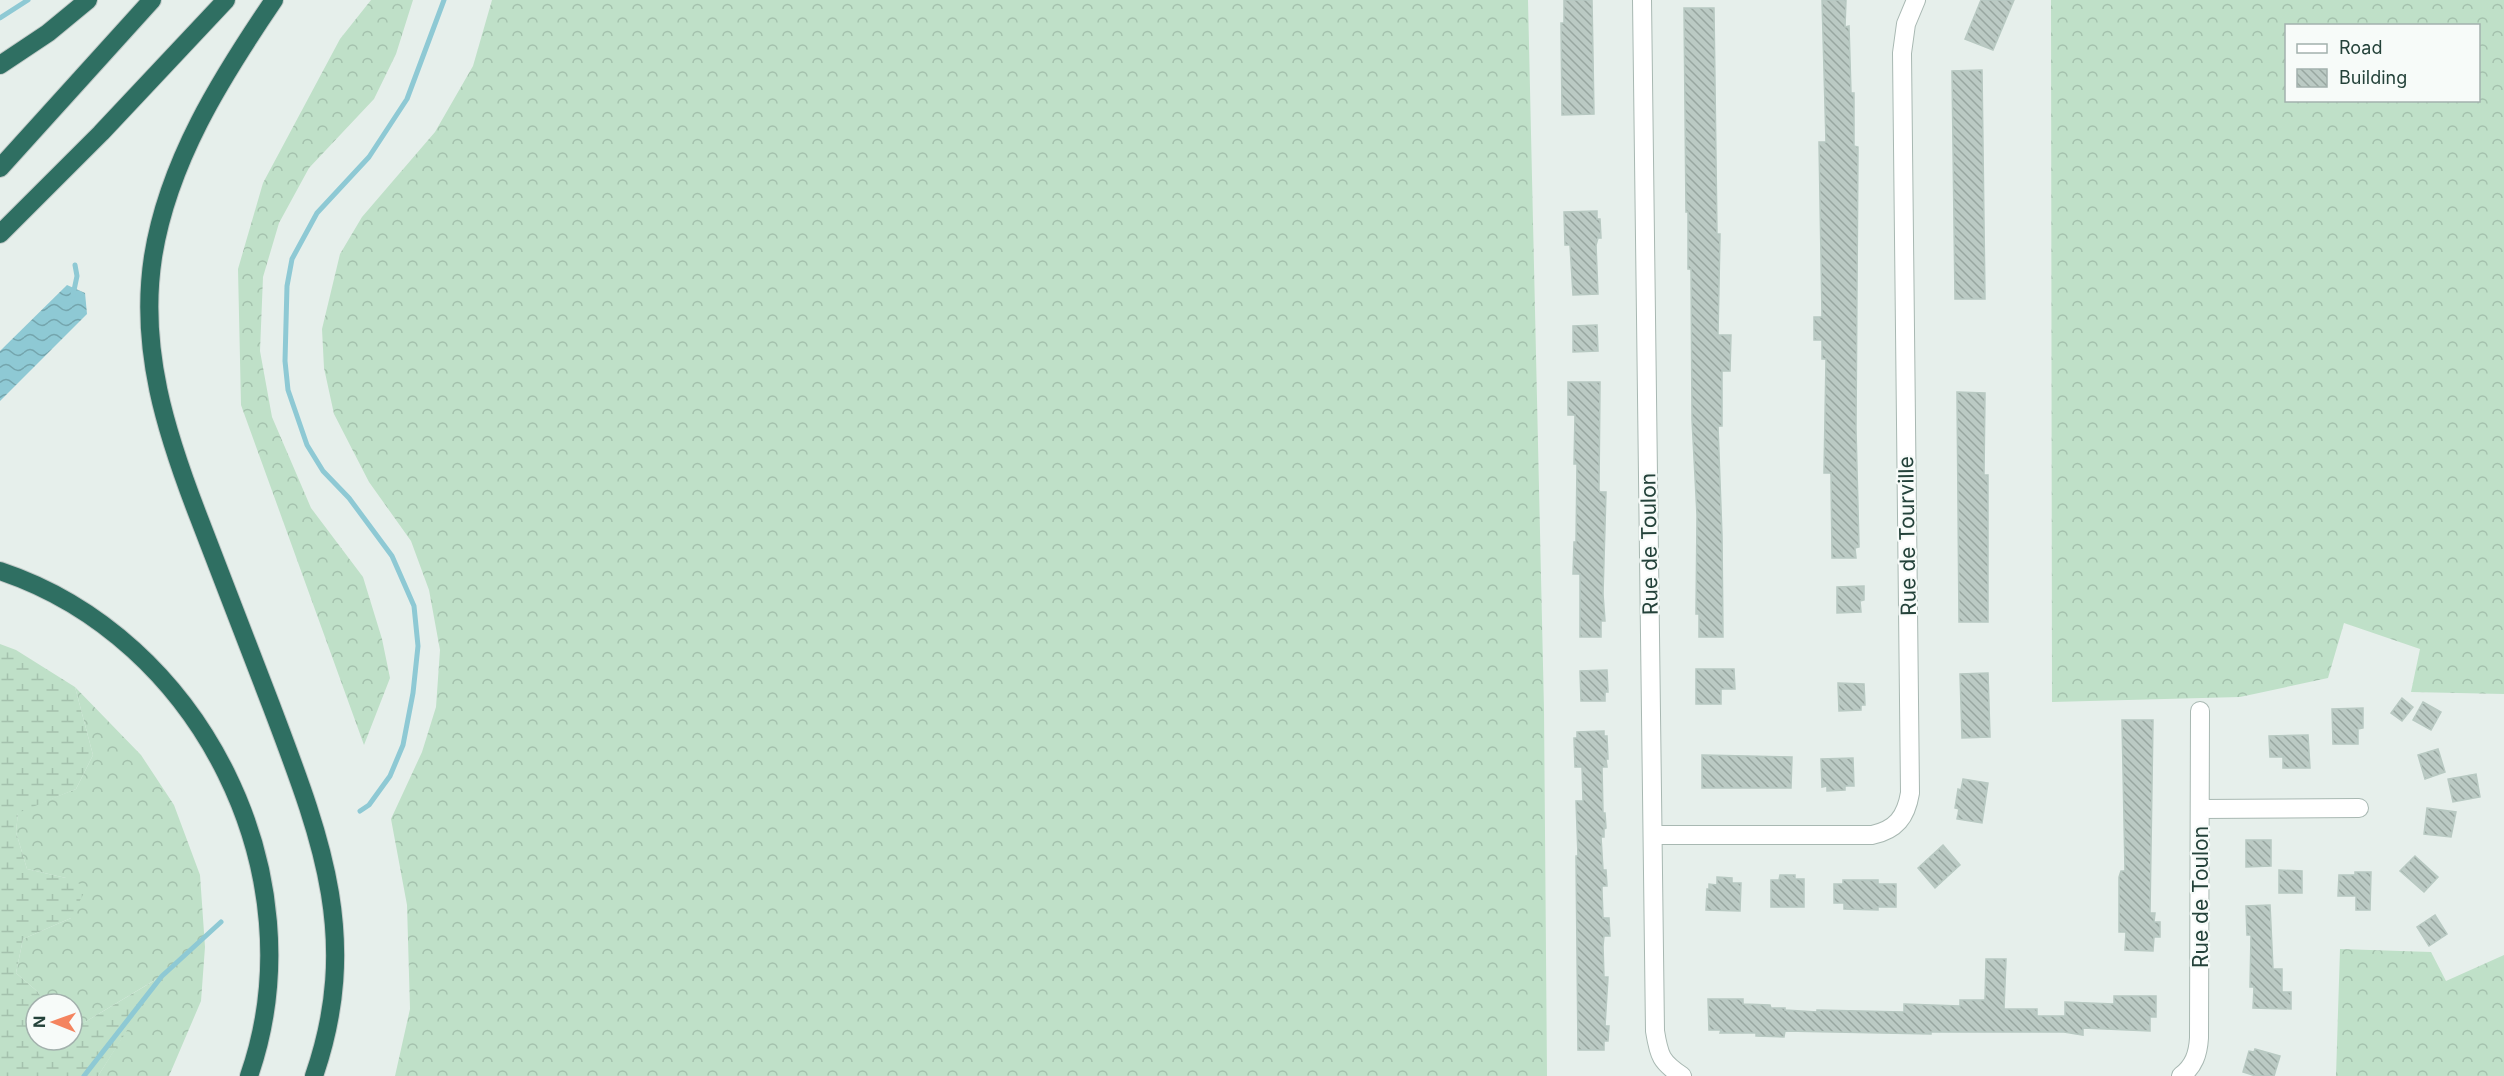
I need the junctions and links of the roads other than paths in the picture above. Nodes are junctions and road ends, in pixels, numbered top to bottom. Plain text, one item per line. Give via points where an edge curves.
1 (88, 0) edge
2 (152, 0) edge
3 (226, 0) edge
4 (274, 0) edge
5 (1642, 0) edge
6 (1916, 0) edge
7 (0, 65) edge
8 (0, 168) edge
9 (0, 234) edge
10 (0, 571) edge
11 (2200, 711) dead end
12 (2359, 808) dead end
13 (2200, 809) junction
14 (1653, 835) junction
15 (249, 1076) edge
16 (314, 1076) edge
17 (1682, 1076) edge
18 (2181, 1076) edge

1 - 7 highway
2 - 8 highway
3 - 9 highway
4 - 16 highway via 212,99 174,180 154,255 150,331 157,387 172,443 303,790 327,871 335,975 327,1032
5 - 14 street, Rue de Toulon
6 - 14 street, Rue de Tourville via 1906,24 1902,53 1910,781 1907,811 1898,824 1872,835
10 - 15 highway via 70,604 131,648 182,701 221,762 249,826 266,905 267,987
11 - 13 street, Rue de Toulon
12 - 13 street
13 - 18 street, Rue de Toulon via 2198,1054
14 - 17 street, Rue de Toulon via 1655,1031 1658,1053 1667,1066

